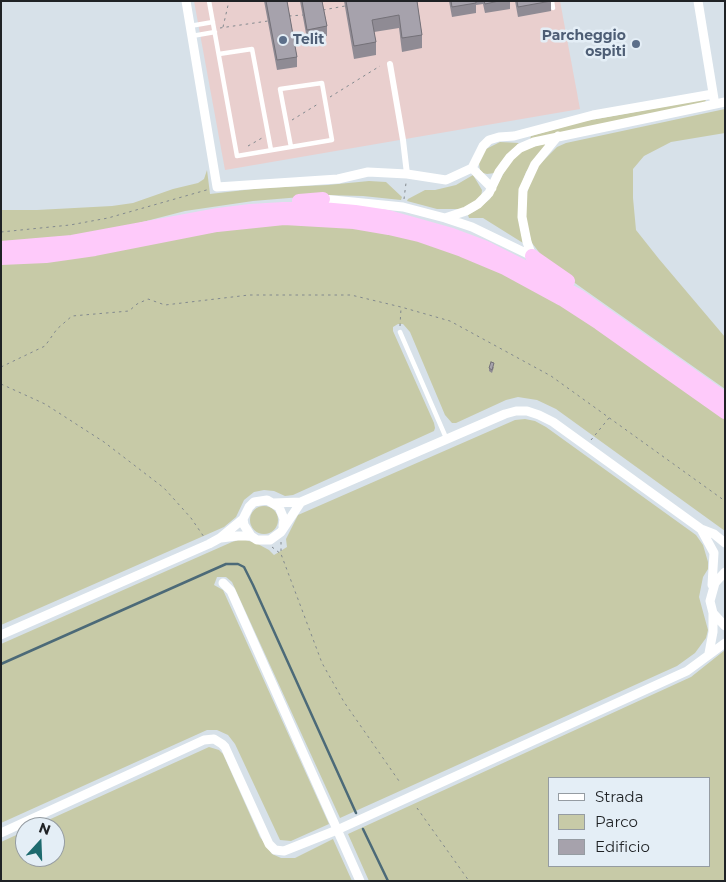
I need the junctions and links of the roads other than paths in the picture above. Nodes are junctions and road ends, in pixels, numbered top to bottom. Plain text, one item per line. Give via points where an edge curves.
1 (186, 1) edge
2 (209, 1) edge
3 (552, 1) edge
4 (698, 1) edge
5 (553, 8) edge
6 (213, 22) junction
7 (190, 26) junction
8 (214, 30) junction
9 (192, 36) junction
10 (219, 54) junction
11 (390, 64) dead end
12 (713, 94) junction
13 (720, 103) edge
14 (558, 136) junction
15 (291, 147) junction
16 (271, 150) junction
17 (472, 168) junction
18 (408, 174) junction
19 (492, 188) junction
20 (323, 199) joint
21 (218, 215) junction
22 (444, 218) junction
23 (1, 248) edge
24 (532, 256) junction
25 (1, 258) edge
26 (580, 297) junction
27 (400, 332) road end
28 (725, 398) edge
29 (725, 412) edge
30 (446, 440) junction
31 (301, 502) junction
32 (273, 503) junction
33 (243, 518) junction
34 (283, 526) junction
35 (701, 529) junction
36 (251, 536) junction
37 (220, 538) junction
38 (725, 543) edge
39 (725, 572) edge
40 (223, 583) dead end
41 (712, 589) junction
42 (713, 613) junction
43 (725, 626) edge
44 (1, 635) edge
45 (725, 643) edge
46 (709, 654) junction
47 (337, 830) junction
48 (1, 833) edge
49 (360, 881) edge

1 - 7 street
2 - 6 lane
3 - 5 lane
4 - 12 street
6 - 7 lane
6 - 8 lane
7 - 9 street
8 - 9 lane
8 - 10 lane
9 - 18 street via 217,187 338,179 368,172
10 - 16 lane via 252,49
10 - 16 lane via 237,156
11 - 18 street
12 - 13 street
12 - 17 street via 593,115 489,140
13 - 14 street
14 - 19 street via 520,148 499,172
14 - 24 street via 535,164 523,190 522,217
15 - 15 lane via 332,140 322,83 280,89
15 - 16 lane
17 - 18 street via 446,180
17 - 19 street
19 - 22 street via 478,204
20 - 21 highway via 244,205 227,208
20 - 22 street via 404,207
21 - 23 highway via 72,242
21 - 26 highway via 284,209 388,217 484,247
22 - 24 street via 472,227
24 - 26 highway via 576,287
25 - 29 highway via 46,256 217,225 284,218 354,222 389,228 462,250 538,286 599,323
26 - 28 highway
27 - 30 lane
30 - 31 street
30 - 35 street via 516,411 539,415
31 - 32 street
31 - 34 street
32 - 33 street via 254,502
32 - 34 street via 282,512
33 - 36 street
33 - 37 street
34 - 36 street via 281,532 270,540 257,540
35 - 38 street
35 - 41 street via 714,553
36 - 37 street
37 - 44 street
39 - 41 street
40 - 47 street via 231,591
41 - 42 street
42 - 43 street
42 - 46 street
45 - 46 street
46 - 47 street via 687,671
47 - 48 street via 284,851 275,850 225,748 218,741 209,739
47 - 49 street

